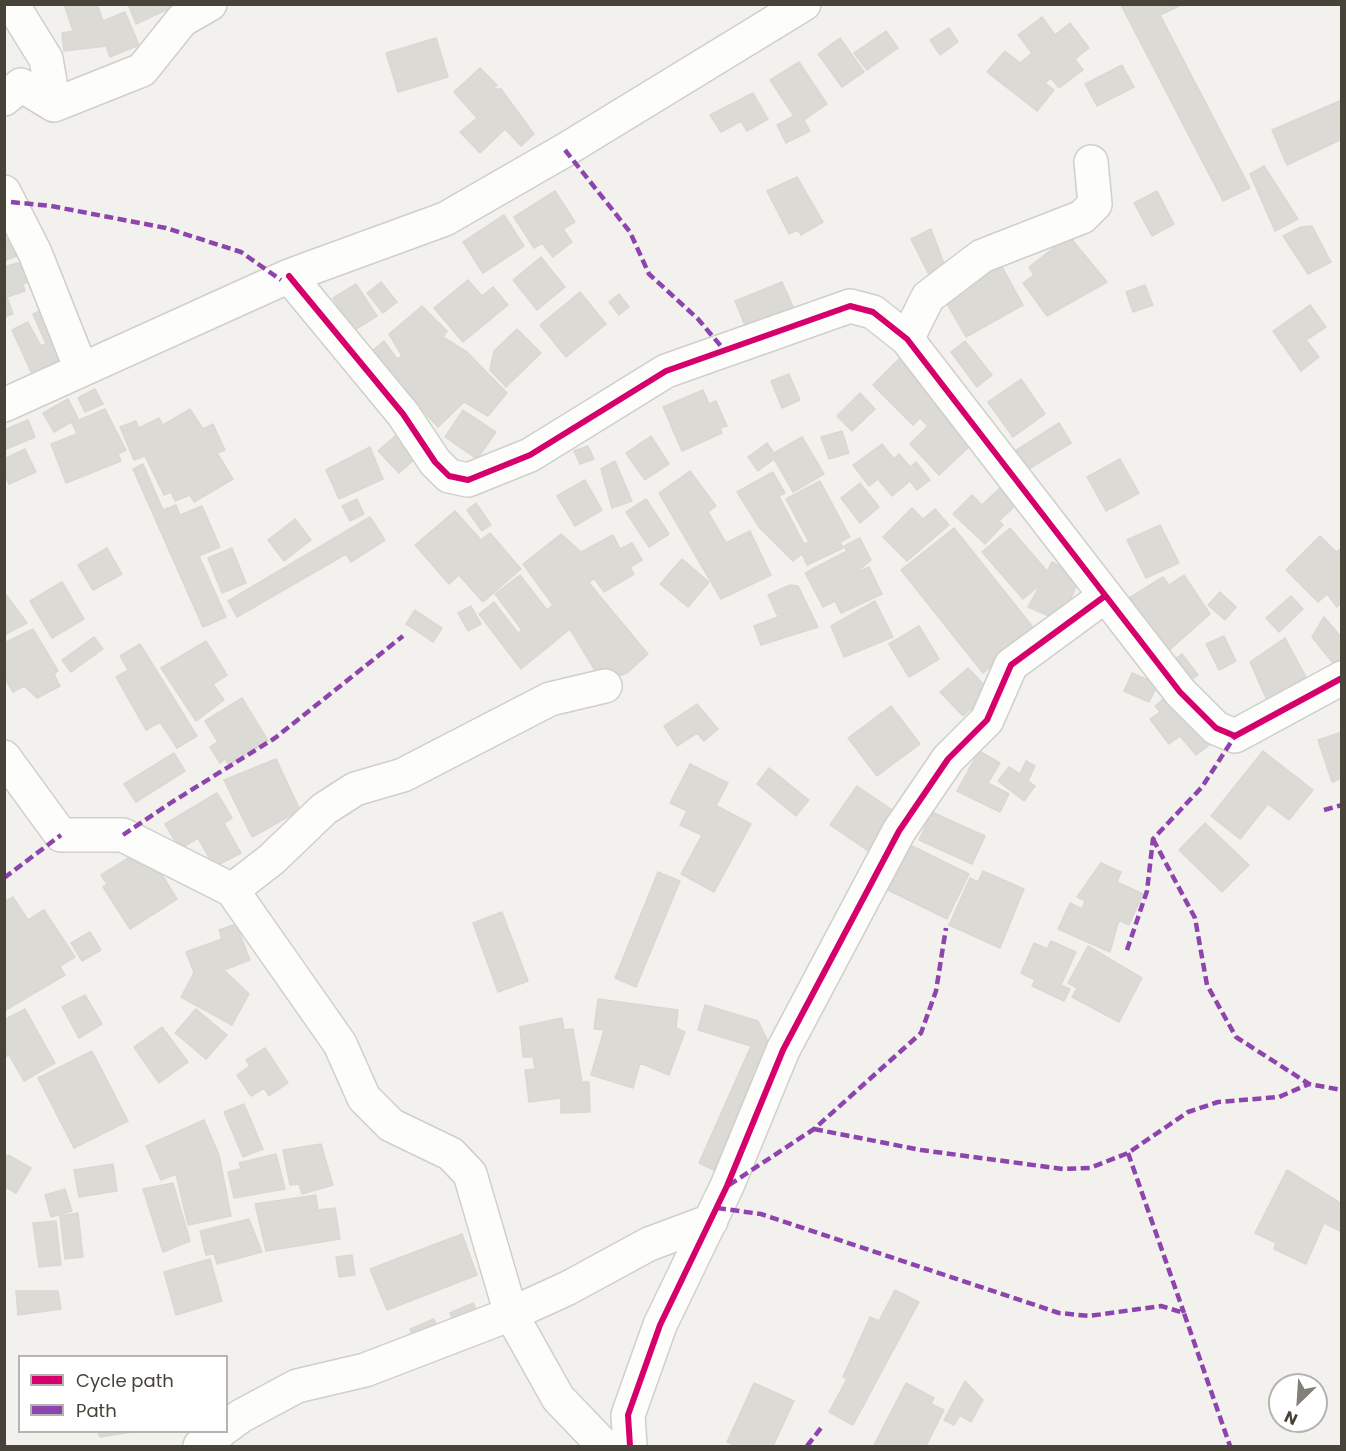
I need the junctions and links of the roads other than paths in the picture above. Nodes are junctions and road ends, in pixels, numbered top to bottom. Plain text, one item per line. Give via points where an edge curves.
1 (12, 4) edge
2 (210, 4) edge
3 (804, 4) edge
4 (4, 99) edge
5 (54, 105) junction
6 (1091, 162) dead end
7 (4, 192) edge
8 (289, 276) junction
9 (908, 339) junction
10 (81, 369) junction
11 (4, 405) edge
12 (1105, 596) junction
13 (1341, 678) edge
14 (605, 686) dead end
15 (4, 757) edge
16 (232, 890) junction
17 (711, 1221) junction
18 (511, 1314) junction
19 (228, 1426) edge
20 (217, 1433) edge
21 (200, 1446) edge
22 (604, 1446) edge
23 (630, 1446) edge

1 - 5 street via 46,59
2 - 5 street via 182,20 142,70
3 - 8 street via 445,219
4 - 5 street via 21,85
6 - 9 street via 1095,204 1082,217 982,256 928,297
7 - 10 street via 35,254
8 - 9 street via 403,414 435,462 449,476 468,480 530,455 666,372 850,306 873,312
8 - 10 street
9 - 12 street
10 - 11 street
12 - 13 street via 1180,692 1216,728 1235,736
12 - 17 street via 1011,665 987,720 948,759 899,831 783,1050
14 - 16 street via 550,699 403,775 355,789 324,809 272,859
15 - 16 street via 60,835 123,836
16 - 18 street via 340,1044 364,1098 391,1125 451,1155 470,1174
17 - 18 street via 649,1244
17 - 23 street via 660,1325 628,1415
18 - 19 street via 365,1370 297,1386
18 - 22 street via 558,1398
20 - 21 street

